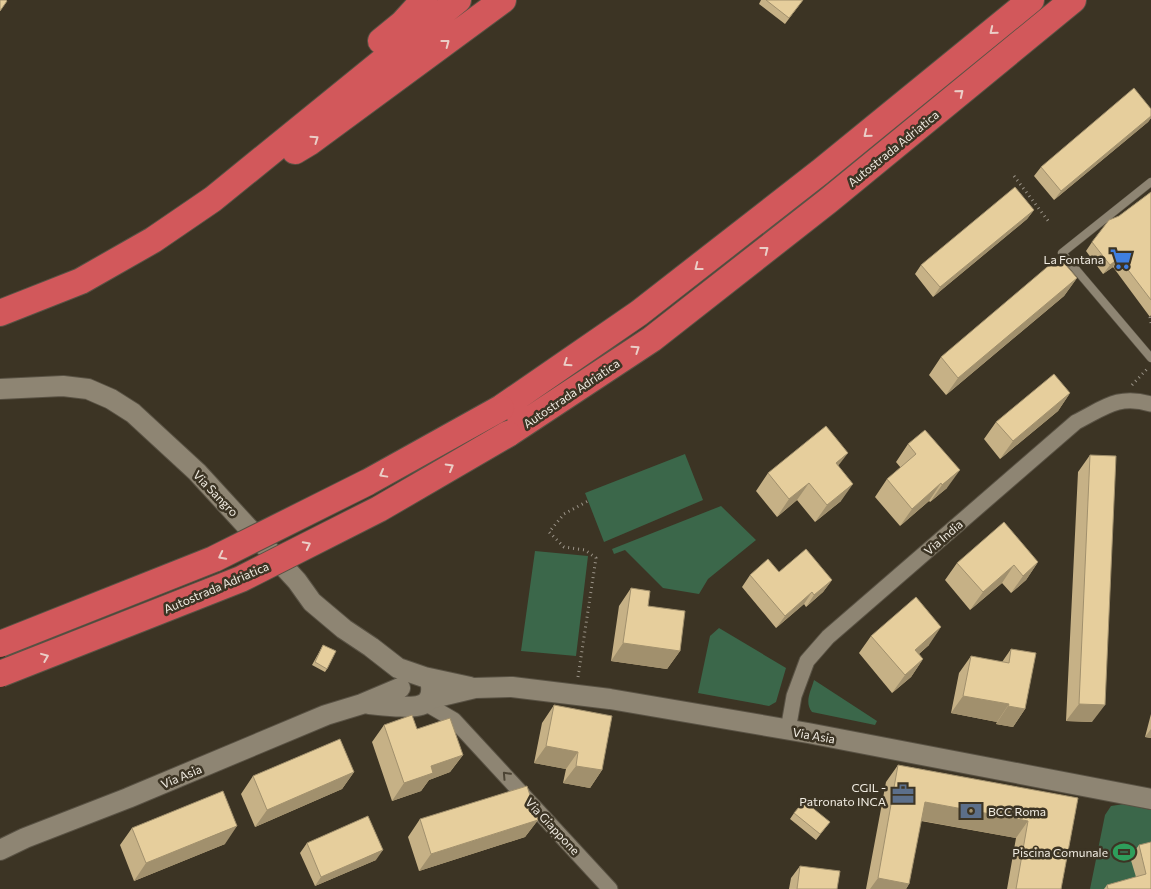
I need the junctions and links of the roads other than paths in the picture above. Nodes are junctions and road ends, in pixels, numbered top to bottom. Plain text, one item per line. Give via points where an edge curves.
1 (424, 0) edge
2 (458, 0) edge
3 (503, 0) edge
4 (1031, 0) edge
5 (1073, 0) edge
6 (1151, 182) edge
7 (213, 199) junction
8 (0, 313) edge
9 (1151, 358) edge
10 (0, 389) edge
11 (1151, 404) edge
12 (0, 644) edge
13 (0, 674) edge
14 (409, 678) junction
15 (475, 688) junction
16 (452, 693) junction
17 (423, 703) junction
18 (362, 704) junction
19 (454, 720) junction
20 (788, 730) junction
21 (1151, 798) edge
22 (0, 850) edge
23 (610, 889) edge

1 - 7 highway via 403,23 226,176
2 - 7 highway
7 -> 3 highway via 310,142
4 -> 12 highway, Autostrada Adriatica, bridge via 820,172 639,313 501,408 368,482 214,560
13 -> 5 highway, Autostrada Adriatica, bridge via 241,579 379,509 508,434 652,339 828,201
6 - 9 lane via 1062,252
7 - 8 highway via 153,240 81,281
10 - 14 street, Via Sangro via 64,386 88,389 133,412 197,472 312,602
11 - 20 street, Via India via 1138,400 1118,401 1076,422 828,637 807,661 794,696
14 - 15 street, Via Asia
14 - 17 street via 431,687
14 - 17 street via 403,700
14 - 18 street, Via Asia
15 - 16 street, Via Asia
15 - 20 street, Via Asia via 512,687 575,694
16 - 17 street, Via Asia
16 - 19 street via 450,710
17 - 18 street, Via Asia
17 - 19 street, Via Giappone
18 - 22 street, Via Asia
23 -> 19 street, Via Giappone
20 - 21 street, Via Asia

